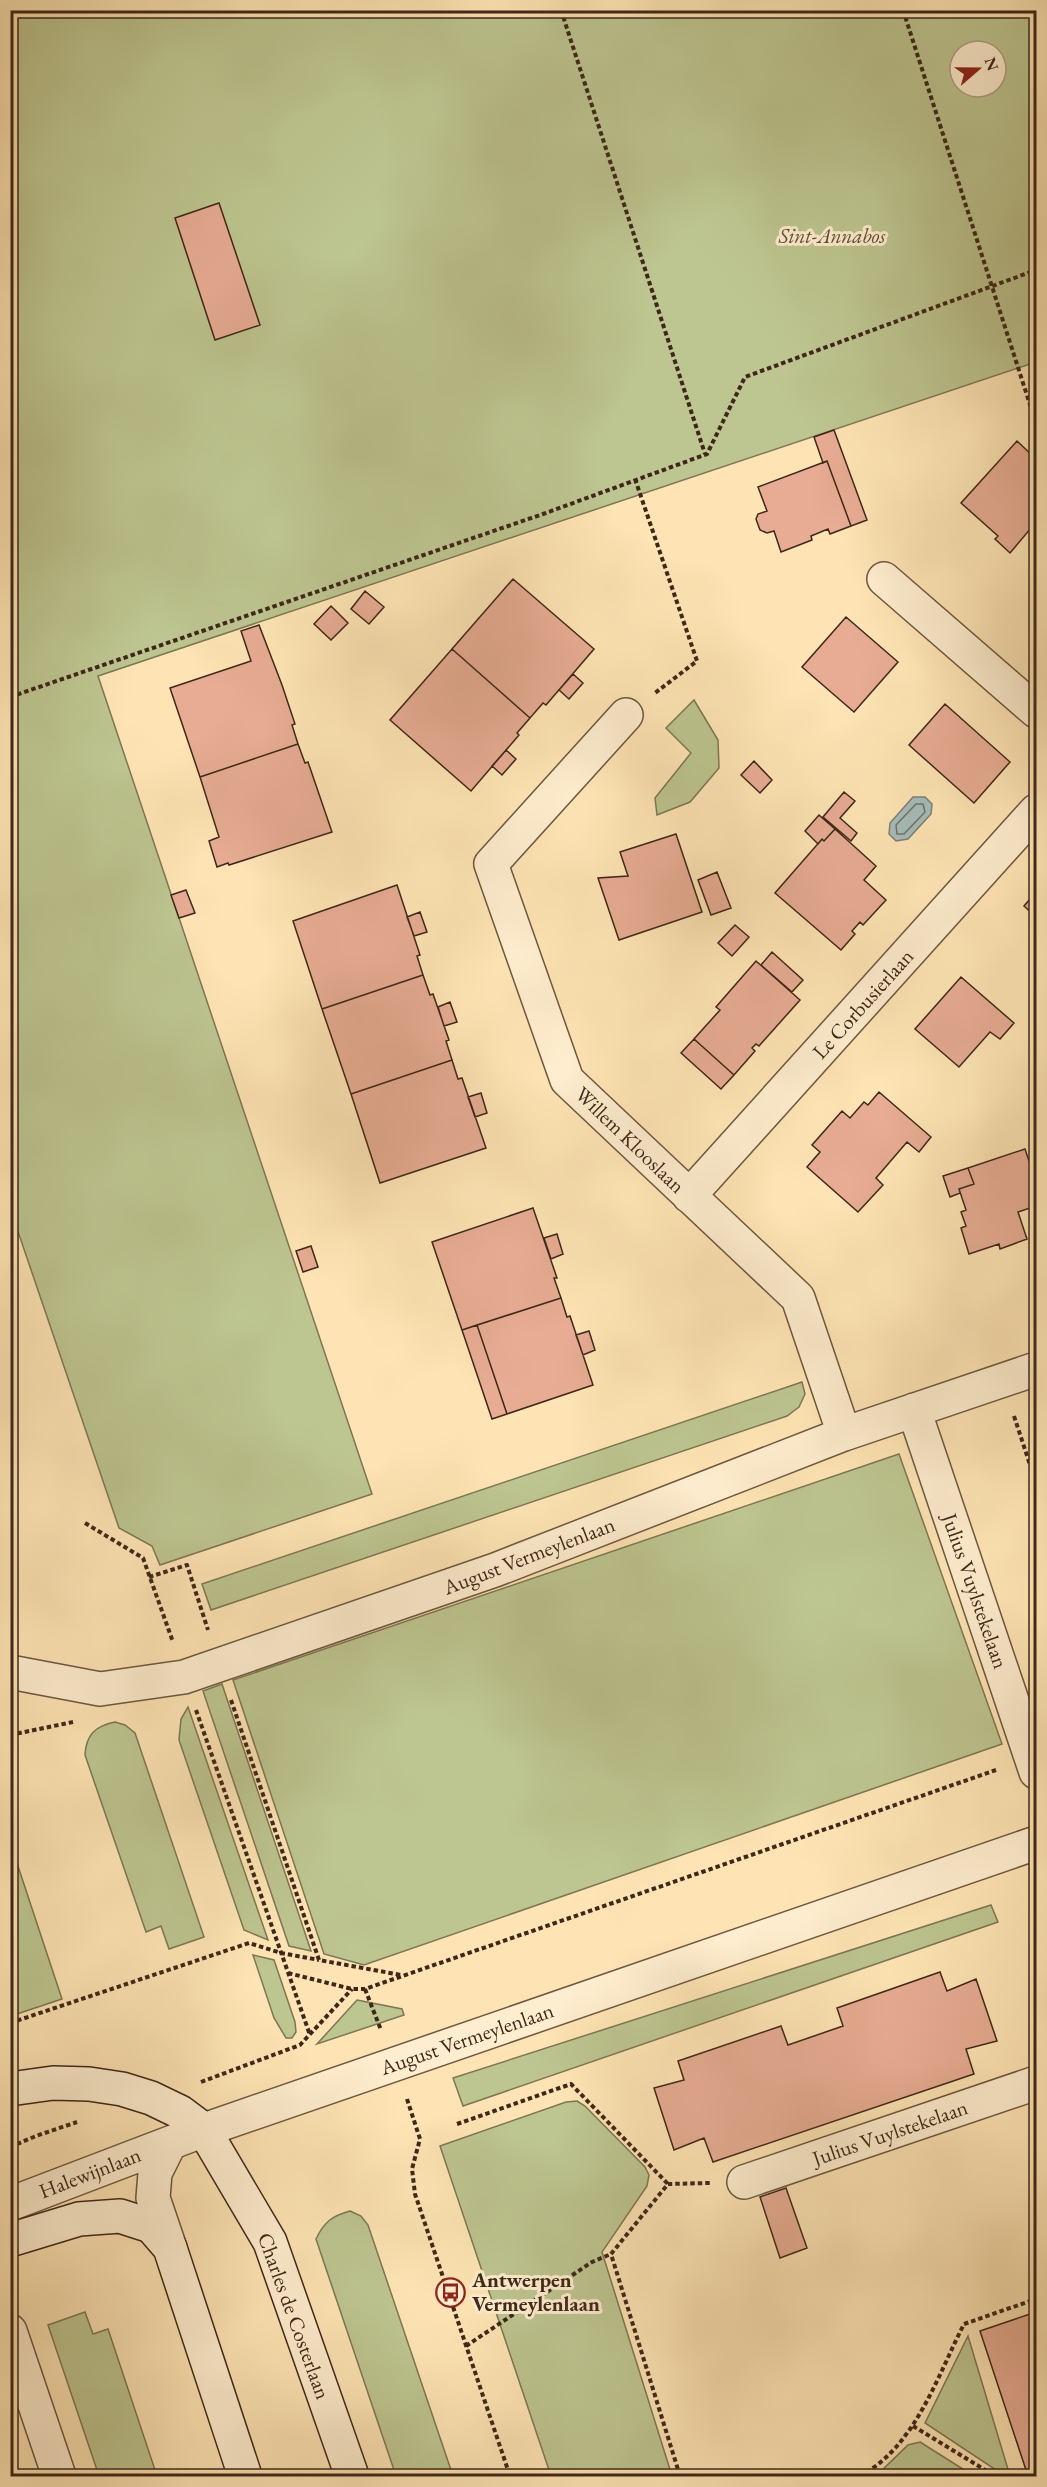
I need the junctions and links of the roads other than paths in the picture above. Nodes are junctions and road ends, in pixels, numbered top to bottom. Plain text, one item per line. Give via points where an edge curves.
1 (884, 579) dead end
2 (1036, 711) edge
3 (626, 715) road end
4 (1036, 811) edge
5 (689, 1196) junction
6 (1036, 1369) edge
7 (914, 1410) junction
8 (844, 1434) junction
9 (10, 1672) edge
10 (1034, 1765) edge
11 (1036, 1843) edge
12 (1036, 2084) edge
13 (10, 2089) edge
14 (204, 2130) junction
15 (170, 2143) junction
16 (744, 2182) road end
17 (10, 2204) edge
18 (10, 2240) edge
19 (170, 2248) junction
20 (10, 2331) edge
21 (59, 2476) edge
22 (245, 2476) edge
23 (352, 2476) edge

1 - 2 street
3 - 5 street, Willem Klooslaan via 491,864 567,1080
4 - 5 street, Le Corbusierlaan
5 - 8 street, Willem Klooslaan via 798,1298
6 - 7 street, August Vermeylenlaan
7 - 8 street, August Vermeylenlaan
7 - 10 street, Julius Vuylstekelaan
8 - 9 street, August Vermeylenlaan via 495,1570 219,1665 188,1688 100,1689
11 - 14 street, August Vermeylenlaan
12 - 16 street, Julius Vuylstekelaan
13 - 14 street via 53,2083 122,2089 180,2112
14 - 15 street, August Vermeylenlaan
14 - 23 street, Charles de Costerlaan via 270,2242
15 - 17 street, Halewijnlaan
15 - 19 street via 155,2173 153,2198
18 - 19 street via 79,2219 120,2216 151,2226
19 - 22 street
20 - 21 street

